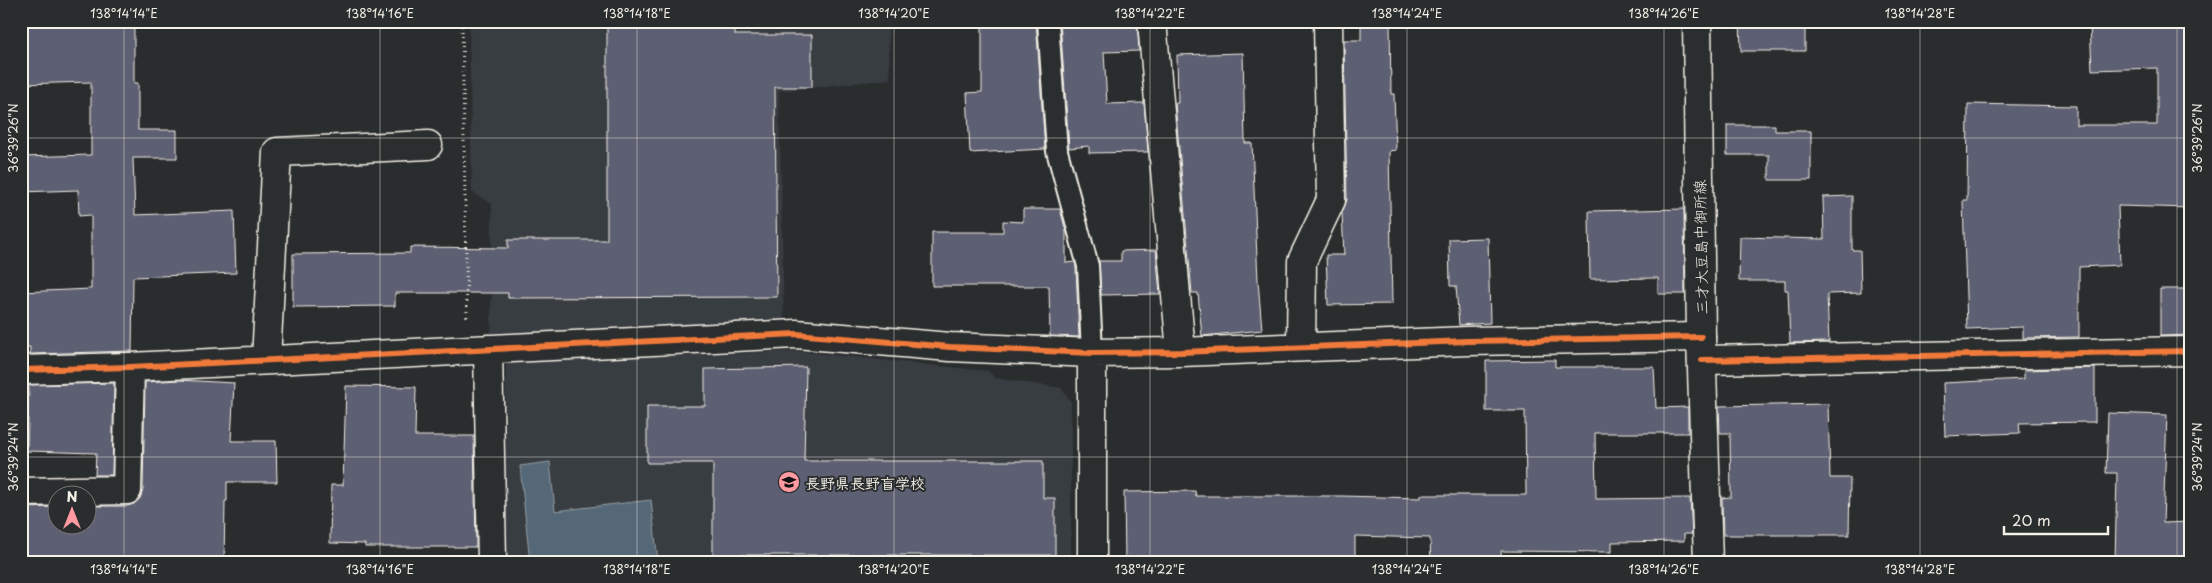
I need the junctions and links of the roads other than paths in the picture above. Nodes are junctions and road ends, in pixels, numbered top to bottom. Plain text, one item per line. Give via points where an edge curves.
1 (1048, 21) edge
2 (1152, 21) edge
3 (1328, 21) edge
4 (1698, 21) edge
5 (428, 145) dead end
6 (1301, 347) junction
7 (1701, 348) junction
8 (478, 350) junction
9 (2191, 351) edge
10 (1181, 352) junction
11 (1092, 353) junction
12 (266, 360) junction
13 (130, 367) junction
14 (21, 370) edge
15 (21, 492) edge
16 (492, 562) edge
17 (1092, 562) edge
18 (1708, 562) edge

1 - 11 lane via 1057,151 1088,266
2 - 10 street
3 - 6 street via 1331,200 1302,261
4 - 7 street, 三才大豆島中御所線
5 - 12 street via 277,152
6 - 7 street
6 - 10 street
7 - 9 street
7 - 18 street, 三才大豆島中御所線
8 - 11 street via 796,334
8 - 12 street
8 - 16 street
10 - 11 street
11 - 17 street
12 - 13 street
13 - 14 street
13 - 15 street via 127,490

